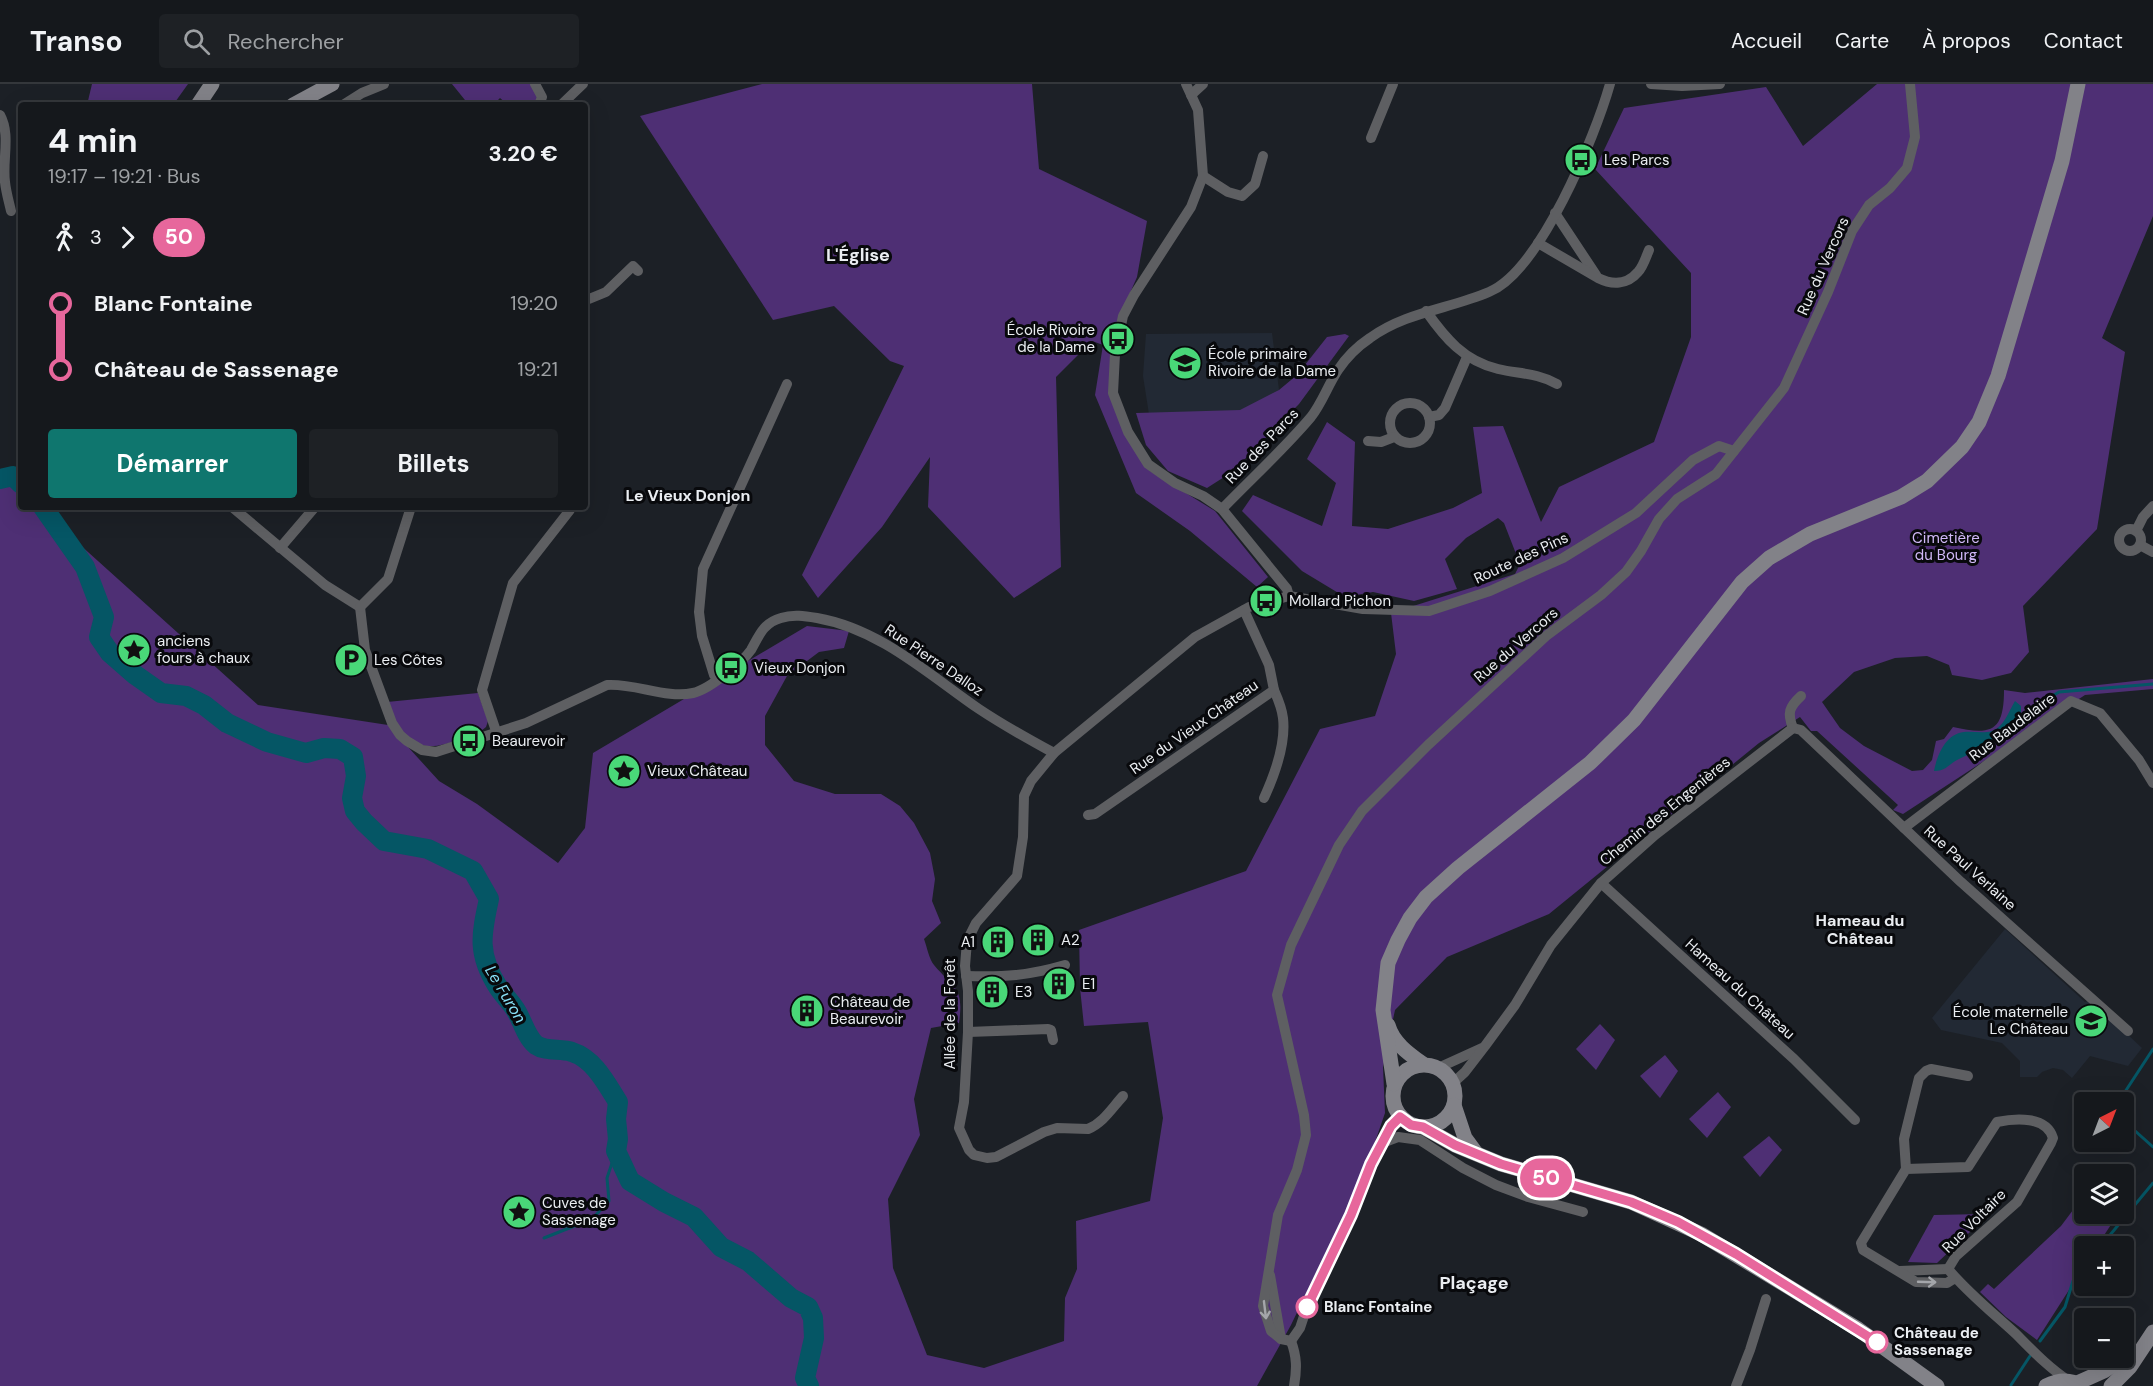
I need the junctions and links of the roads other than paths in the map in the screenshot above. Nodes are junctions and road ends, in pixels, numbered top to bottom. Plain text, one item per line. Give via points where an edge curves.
1 (212, 84) edge
2 (332, 84) edge
3 (384, 84) edge
4 (535, 84) edge
5 (583, 84) edge
6 (1186, 84) edge
7 (1203, 84) edge
8 (1393, 84) edge
9 (1610, 84) edge
10 (1651, 84) edge
11 (1720, 84) edge
12 (1910, 84) edge
13 (2078, 84) edge
14 (1191, 95) junction
15 (200, 102) edge
16 (299, 102) edge
17 (348, 102) edge
18 (540, 102) edge
19 (564, 102) edge
20 (0, 115) edge
21 (1371, 138) dead end
22 (1263, 156) dead end
23 (1203, 176) junction
24 (11, 213) edge
25 (1555, 213) junction
26 (1538, 243) junction
27 (1649, 250) dead end
28 (638, 271) dead end
29 (1598, 278) junction
30 (588, 298) edge
31 (1426, 311) junction
32 (1467, 357) junction
33 (787, 384) dead end
34 (1557, 384) dead end
35 (1429, 417) junction
36 (1394, 436) junction
37 (1368, 441) dead end
38 (1734, 451) junction
39 (2153, 506) edge
40 (1222, 509) junction
41 (236, 510) edge
42 (312, 510) edge
43 (410, 510) edge
44 (570, 510) dead end
45 (2136, 531) junction
46 (2140, 545) junction
47 (280, 548) junction
48 (2153, 552) edge
49 (1289, 596) junction
50 (360, 607) junction
51 (1244, 610) junction
52 (717, 679) junction
53 (1274, 690) junction
54 (1801, 696) dead end
55 (1793, 728) junction
56 (496, 731) junction
57 (1054, 753) junction
58 (2153, 783) edge
59 (1264, 798) dead end
60 (1088, 815) dead end
61 (1904, 828) junction
62 (1601, 883) junction
63 (1065, 965) dead end
64 (966, 976) junction
65 (1383, 1010) junction
66 (2128, 1031) dead end
67 (968, 1032) junction
68 (1053, 1040) dead end
69 (1485, 1046) junction
70 (1431, 1066) junction
71 (1968, 1076) dead end
72 (1453, 1083) junction
73 (1394, 1084) junction
74 (1123, 1096) dead end
75 (1454, 1105) junction
76 (1400, 1117) junction
77 (1855, 1120) dead end
78 (1423, 1127) junction
79 (1382, 1143) junction
80 (1476, 1153) junction
81 (1906, 1168) junction
82 (1583, 1212) dead end
83 (1948, 1269) junction
84 (1900, 1271) junction
85 (1955, 1278) junction
86 (1766, 1299) dead end
87 (2150, 1335) edge
88 (1286, 1340) junction
89 (2134, 1349) edge
90 (2051, 1368) junction
91 (2108, 1368) edge
92 (2076, 1384) edge
93 (1294, 1386) edge
94 (1736, 1386) edge
95 (1937, 1386) edge
96 (2045, 1386) edge
97 (2111, 1386) edge

1 - 15 main road
2 - 16 main road
3 - 17 street
4 - 18 street via 542,97
5 - 19 street
6 - 14 street
7 - 14 street
8 - 21 street
9 - 25 street, Rue des Parcs via 1603,109
10 - 11 street
12 - 38 street, Rue du Vercors via 1915,136 1907,168 1869,205 1852,231 1784,388
13 - 65 main road via 2062,161 1998,376 1979,422 1962,447 1910,492 1810,534 1769,558 1742,582 1634,720 1590,763 1426,897 1410,918 1388,963
14 - 23 street via 1198,110
20 - 24 street via 6,141 5,182
22 - 23 street via 1255,184 1242,196
23 - 40 street via 1191,207 1123,316 1115,354 1113,393 1128,432 1148,464
25 - 26 street, Rue des Parcs
25 - 29 street
26 - 29 street
26 - 31 street, Rue des Parcs via 1505,284
27 - 29 street via 1638,273 1620,284
28 - 30 street via 633,266 606,292
31 - 32 street
31 - 40 street, Rue des Parcs via 1401,320 1356,350 1339,369 1312,415
32 - 34 street via 1496,369 1543,376
32 - 35 street via 1445,408 1439,415
33 - 52 street via 703,568 699,612 702,636
35 - 36 street via 1424,438 1401,441
35 - 36 street via 1419,405 1403,404 1389,421
36 - 37 street via 1381,442
38 - 49 street, Route des Pins via 1719,446 1693,460 1636,513 1563,558 1490,591 1439,608 1363,609
38 - 88 street, Rue du Vercors via 1716,474 1677,499 1659,519 1626,572 1546,636 1428,745 1362,811 1339,845 1291,945 1277,995 1306,1135 1298,1170 1278,1215 1270,1275
39 - 45 street
40 - 49 street
41 - 47 street
42 - 47 street
43 - 50 street via 388,579
44 - 56 street via 513,583 482,690
45 - 46 street
45 - 46 street via 2123,531 2119,543 2129,551
46 - 48 street
47 - 50 street via 325,585
49 - 51 street
50 - 56 street, Rue Pierre Dalloz via 365,650 400,735 422,750 436,752
51 - 53 street, Rue du Vieux Château via 1269,665
51 - 57 street via 1195,637
52 - 56 street, Rue Pierre Dalloz via 693,693 680,694 607,685 526,723
52 - 57 street, Rue Pierre Dalloz via 750,650 764,628 780,618 802,615 838,622 877,639 978,708
53 - 59 street via 1283,718 1283,733
53 - 60 street, Rue du Vieux Château via 1095,814
54 - 55 street via 1790,706
55 - 61 street, Rue Paul Verlaine via 1800,730
55 - 62 street, Chemin des Engenières via 1655,835
57 - 64 street, Allée de la Forêt via 1024,795 1017,876 971,932
58 - 61 street, Rue Baudelaire via 2100,712 2071,701
61 - 66 street, Rue Paul Verlaine
62 - 69 street, Chemin des Engenières via 1551,945
62 - 77 street, Hameau du Château
63 - 64 street via 1004,977
64 - 67 street, Allée de la Forêt
65 - 70 main road via 1390,1033 1408,1054
65 - 73 main road
67 - 68 street via 1047,1029 1051,1030
67 - 74 street, Allée de la Forêt via 959,1128 969,1150 981,1157 991,1158 1057,1128 1088,1129 1100,1123
69 - 70 street, Chemin des Engenières
69 - 72 street, Chemin des Engenières
70 - 72 main road via 1447,1074
70 - 73 main road via 1411,1067
71 - 81 street via 1931,1069 1919,1078 1904,1139
72 - 75 main road
73 - 76 main road via 1392,1096
75 - 78 main road via 1448,1117 1437,1125
75 - 80 main road via 1465,1138
76 - 78 main road
76 - 79 street
78 - 80 main road
79 - 82 street via 1398,1137 1419,1140 1496,1185
79 - 88 street via 1300,1328
80 - 95 main road via 1631,1202 1701,1234 1857,1329
81 - 83 street, Rue Voltaire via 1968,1167 1997,1122 2034,1120 2051,1131 2051,1143 2017,1202 1956,1256
81 - 84 street via 1861,1243 1863,1250
83 - 84 street
83 - 85 street, Rue Voltaire
84 -> 85 street via 1916,1282 1947,1283
85 - 90 street, Rue Voltaire
86 - 94 street
87 - 89 main road
87 - 97 main road via 2130,1367
88 - 93 street, Rue du Vercors via 1296,1354
90 - 92 street, Rue Voltaire
90 - 96 street
91 - 92 main road
92 - 96 main road via 2060,1381

